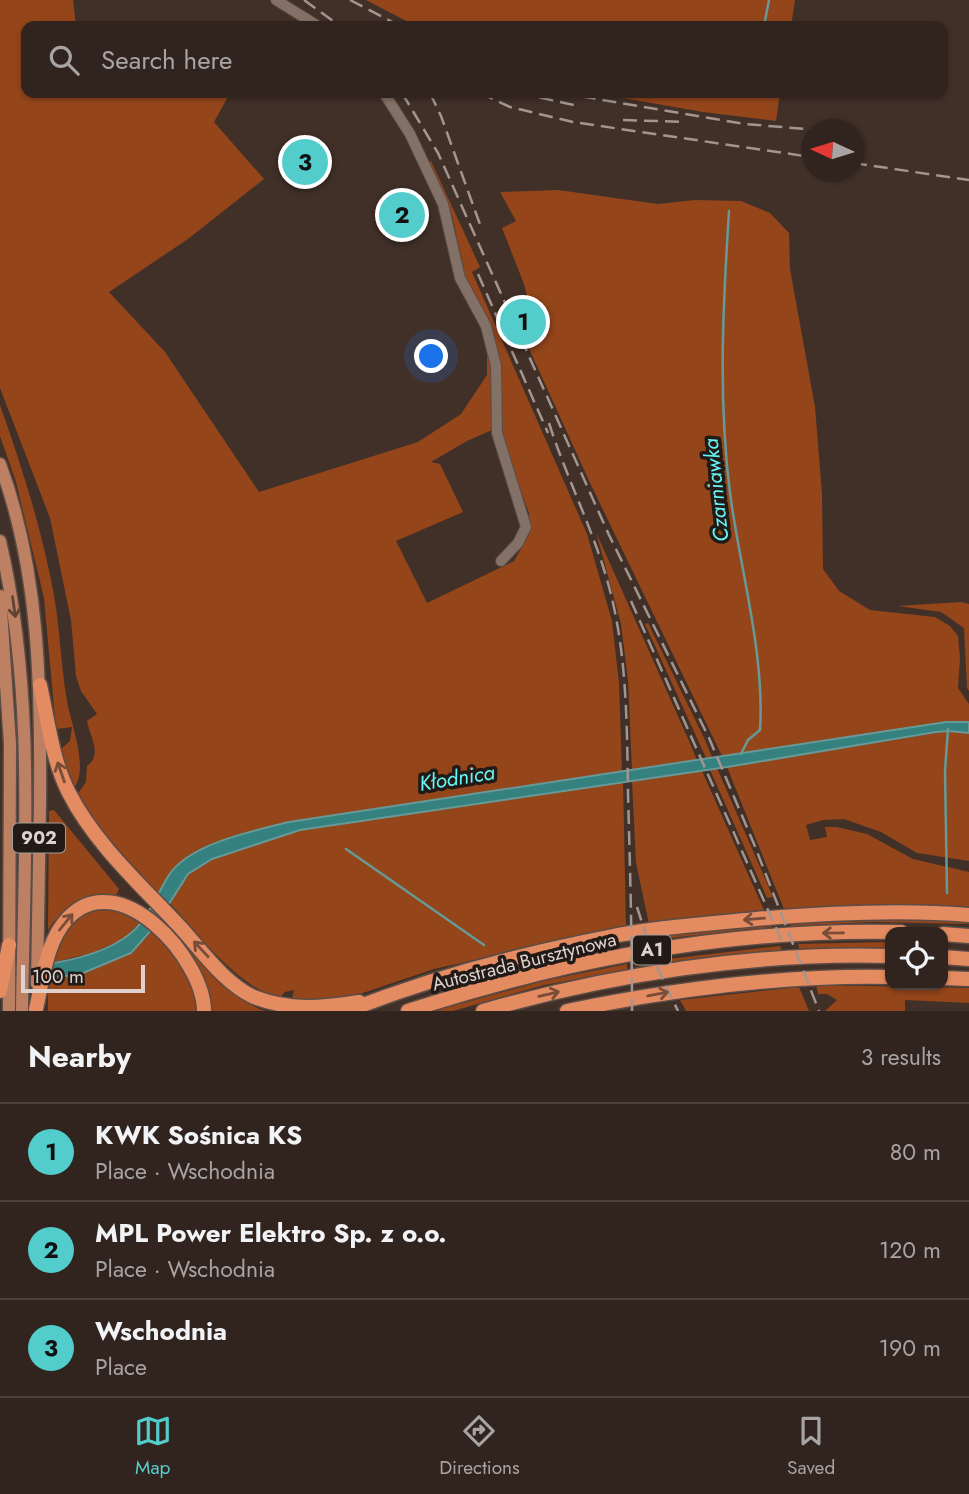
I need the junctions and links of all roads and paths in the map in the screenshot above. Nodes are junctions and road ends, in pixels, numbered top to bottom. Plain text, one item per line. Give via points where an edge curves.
1 (276, 0) edge
2 (310, 21) edge
3 (387, 98) edge
4 (0, 464) edge
5 (0, 541) edge
6 (501, 561) dead end
7 (0, 596) edge
8 (40, 685) joint
9 (46, 738) junction
10 (969, 915) edge
11 (885, 932) edge
12 (948, 934) edge
13 (969, 936) edge
14 (9, 945) junction
15 (885, 956) edge
16 (948, 957) edge
17 (969, 958) edge
18 (885, 977) edge
19 (948, 978) edge
20 (969, 979) edge
21 (0, 991) edge
22 (381, 998) junction
23 (32, 1010) edge
24 (9, 1011) edge
25 (205, 1011) edge
26 (347, 1011) edge
27 (408, 1011) edge
28 (482, 1011) edge
29 (567, 1011) edge

1 - 2 street
3 - 6 street via 443,204 460,278 492,347 496,433 526,527
4 - 8 main road via 28,576
5 -> 23 main road, 902 via 23,681
7 - 14 main road via 10,744
8 - 9 highway
22 -> 9 highway via 316,1009 288,1007 237,986 83,817
9 - 23 main road, 902
10 -> 22 highway via 802,915 621,935 505,960
11 -> 27 highway, Autostrada Bursztynowa / A1 via 673,946 511,980
12 - 13 highway
14 - 21 highway
14 - 24 main road
28 -> 15 highway, Autostrada Bursztynowa / A1 via 574,988 678,971 799,958
16 - 17 highway
29 -> 18 highway via 747,982
19 - 20 highway
22 - 26 highway
23 -> 25 highway via 57,935 74,912 104,903 134,909 158,928 194,971

